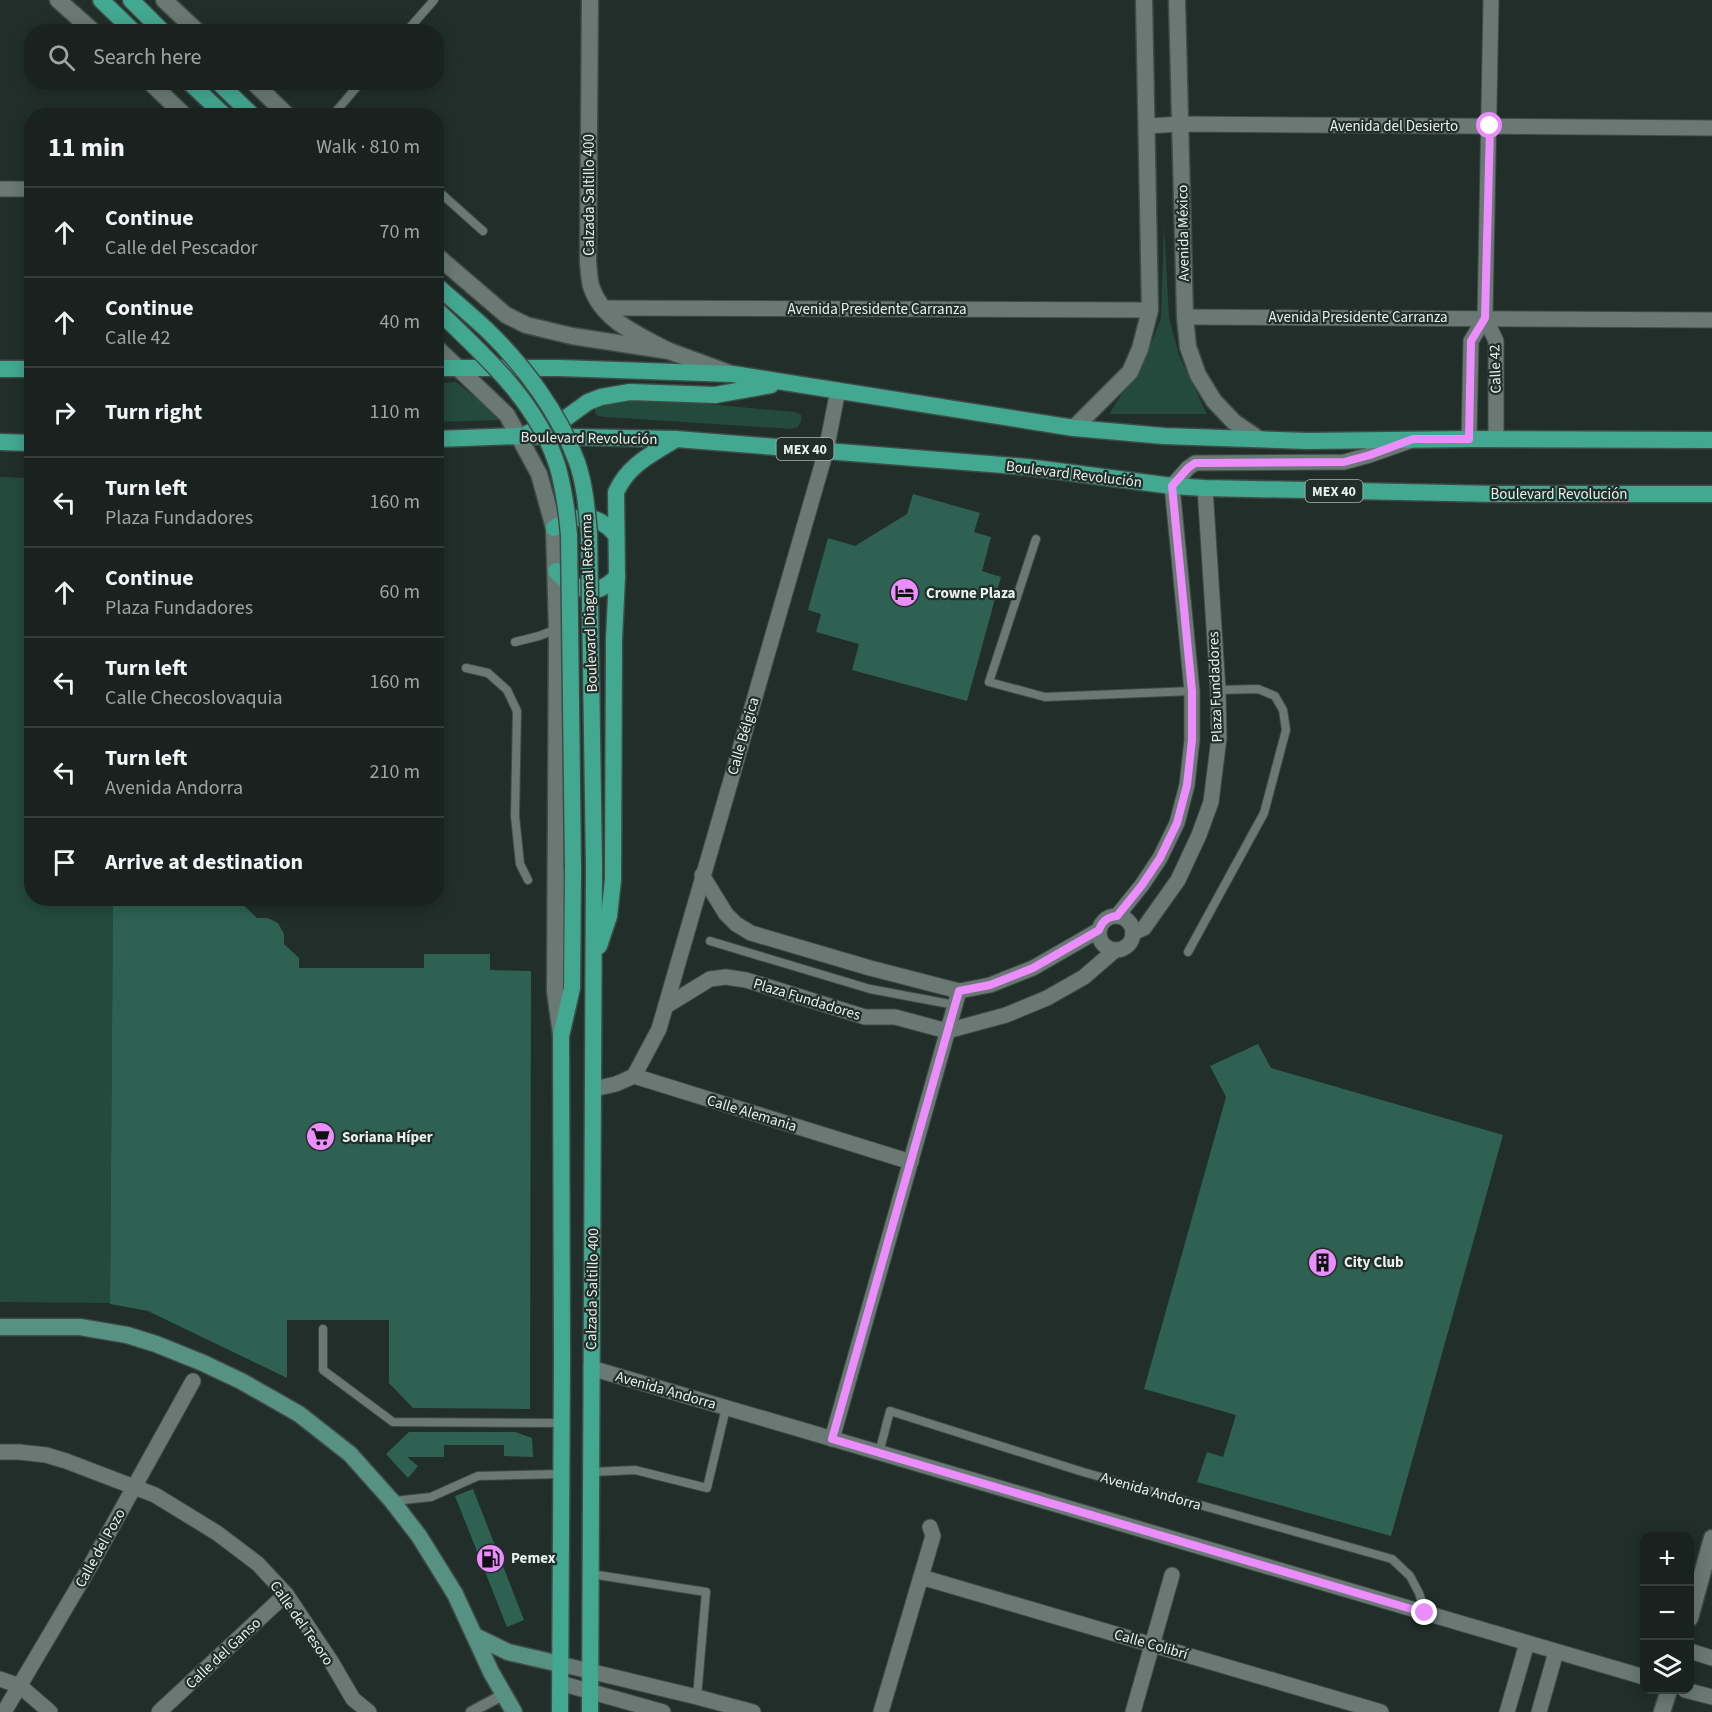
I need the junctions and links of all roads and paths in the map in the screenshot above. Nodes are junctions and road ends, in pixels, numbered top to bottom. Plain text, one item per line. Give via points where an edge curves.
1 (58, 0) edge
2 (101, 0) edge
3 (131, 0) edge
4 (164, 0) edge
5 (434, 0) edge
6 (590, 0) edge
7 (1144, 0) edge
8 (1177, 0) edge
9 (1491, 0) edge
10 (85, 24) edge
11 (126, 24) edge
12 (155, 24) edge
13 (190, 24) edge
14 (413, 24) edge
15 (158, 90) edge
16 (197, 90) edge
17 (226, 90) edge
18 (261, 90) edge
19 (355, 90) edge
20 (177, 108) edge
21 (217, 108) edge
22 (246, 108) edge
23 (280, 108) edge
24 (339, 108) edge
25 (1181, 124) junction
26 (1148, 126) junction
27 (1490, 126) junction
28 (1712, 128) edge
29 (0, 189) edge
30 (24, 189) edge
31 (444, 196) edge
32 (483, 231) dead end
33 (444, 262) edge
34 (458, 274) junction
35 (444, 292) edge
36 (444, 307) edge
37 (603, 308) junction
38 (1150, 310) junction
39 (1185, 317) junction
40 (444, 318) edge
41 (1485, 318) junction
42 (1712, 320) edge
43 (669, 351) junction
44 (444, 355) edge
45 (444, 368) edge
46 (458, 368) junction
47 (0, 369) edge
48 (24, 369) edge
49 (733, 374) junction
50 (784, 383) junction
51 (838, 390) junction
52 (1074, 428) junction
53 (519, 436) junction
54 (444, 439) edge
55 (676, 439) junction
56 (1259, 439) junction
57 (1413, 439) junction
58 (1469, 439) junction
59 (1496, 439) junction
60 (1712, 440) edge
61 (0, 442) edge
62 (24, 443) edge
63 (826, 451) junction
64 (1172, 486) junction
65 (1205, 488) junction
66 (1712, 494) edge
67 (554, 528) junction
68 (615, 534) junction
69 (1036, 539) dead end
70 (556, 571) junction
71 (617, 577) junction
72 (557, 629) junction
73 (515, 642) dead end
74 (466, 668) dead end
75 (1218, 690) junction
76 (1192, 691) junction
77 (594, 866) joint
78 (573, 869) joint
79 (702, 875) junction
80 (528, 880) dead end
81 (1117, 916) junction
82 (1099, 930) junction
83 (1133, 933) junction
84 (710, 941) dead end
85 (1114, 951) junction
86 (1188, 952) dead end
87 (594, 964) junction
88 (957, 998) junction
89 (666, 1006) junction
90 (947, 1031) junction
91 (561, 1036) junction
92 (634, 1076) junction
93 (594, 1089) junction
94 (911, 1162) junction
95 (0, 1327) edge
96 (322, 1329) dead end
97 (591, 1368) junction
98 (193, 1381) dead end
99 (726, 1408) junction
100 (561, 1423) junction
101 (832, 1439) junction
102 (0, 1452) edge
103 (879, 1453) junction
104 (591, 1472) junction
105 (561, 1474) junction
106 (134, 1488) junction
107 (392, 1501) junction
108 (930, 1527) dead end
109 (1712, 1538) edge
110 (591, 1574) junction
111 (1172, 1575) dead end
112 (921, 1576) junction
113 (286, 1594) junction
114 (1694, 1601) edge
115 (1425, 1613) junction
116 (475, 1636) junction
117 (1527, 1643) junction
118 (1152, 1645) junction
119 (1556, 1652) junction
120 (1694, 1653) edge
121 (1712, 1658) edge
122 (560, 1664) junction
123 (590, 1671) junction
124 (1640, 1676) edge
125 (0, 1679) edge
126 (560, 1683) junction
127 (20, 1686) junction
128 (590, 1692) junction
129 (1694, 1692) edge
130 (1667, 1694) edge
131 (697, 1696) junction
132 (1712, 1697) edge
133 (510, 1705) edge
134 (4, 1712) edge
135 (50, 1712) edge
136 (159, 1712) edge
137 (369, 1712) edge
138 (471, 1712) edge
139 (560, 1712) edge
140 (590, 1712) edge
141 (663, 1712) edge
142 (753, 1712) edge
143 (881, 1712) edge
144 (1133, 1712) edge
145 (1381, 1712) edge
146 (1507, 1712) edge
147 (1539, 1712) edge
148 (1662, 1712) edge

1 - 10 street
2 - 11 main road
3 - 12 main road
4 - 13 street
5 - 14 lane
6 - 37 street, Calzada Saltillo 400 via 588,262 591,286
7 - 26 street
8 - 25 street, Avenida México
9 - 27 street
15 - 20 street
16 - 21 main road
17 - 22 main road
18 - 23 street
19 - 24 lane
25 - 26 street, Avenida del Desierto
25 - 27 street, Avenida del Desierto
25 - 39 street, Avenida México
26 - 38 street
27 - 28 street, Avenida del Desierto
27 - 41 street
29 - 30 street
31 - 32 lane
33 - 34 street
34 - 36 street via 455,292
34 - 43 street via 506,315 526,325
35 - 77 main road, Boulevard Diagonal Reforma, bridge via 510,353 559,423 577,464 589,534
37 - 38 street, Avenida Presidente Carranza
37 - 43 street, Calzada Saltillo 400 via 621,325
38 - 52 street via 1130,372
39 - 41 street, Avenida Presidente Carranza
39 - 56 street, Avenida México via 1188,347 1203,384 1234,422
40 - 78 main road, Boulevard Diagonal Reforma, bridge via 521,398 541,428 557,466 569,535
41 - 42 street, Avenida Presidente Carranza
41 - 58 street, Calle 42 via 1471,341
41 - 59 street, Calle 42 via 1496,341
43 - 49 street
44 - 46 street
45 - 46 main road
46 - 49 main road
46 - 53 street via 507,415
47 - 48 main road
49 - 50 main road
50 - 51 main road
50 - 53 main road via 715,395 630,392 602,396 566,418
51 - 52 main road
51 - 63 street, Calle Bélgica
52 - 56 main road
53 - 54 main road, Boulevard Revolución / MEX 40
53 - 55 main road, Boulevard Revolución / MEX 40
53 - 67 street via 539,474
55 - 63 main road, Boulevard Revolución / MEX 40
55 - 68 main road via 635,465 621,480 616,492
56 - 57 main road
57 - 58 main road
57 - 64 street via 1344,462 1195,463
58 - 59 main road
59 - 60 main road
61 - 62 main road
63 - 64 main road, Boulevard Revolución / MEX 40 via 1027,467
63 - 79 street, Calle Bélgica
64 - 65 main road, Boulevard Revolución / MEX 40
64 - 76 street, Plaza Fundadores
65 - 66 main road, Boulevard Revolución / MEX 40
65 - 75 street, Plaza Fundadores
67 - 68 main road via 564,521 585,517 607,524
67 - 70 street
68 - 71 main road
69 - 76 lane via 989,682 1045,697
70 - 71 main road via 585,590 597,590
70 - 72 street
71 - 87 main road via 613,880 609,916
72 - 73 lane
72 - 91 street via 555,991
74 - 80 lane via 489,673 507,690 517,711 515,816 520,864
75 - 76 street
75 - 83 street, Plaza Fundadores via 1219,738 1211,802 1178,880 1144,928
75 - 86 lane via 1258,688 1275,696 1283,710 1286,730 1264,813
76 - 81 street, Plaza Fundadores via 1187,785 1177,823 1160,858
77 - 87 main road, Calzada Saltillo 400
78 - 91 main road, Calzada Saltillo 400 via 572,988
79 - 88 street via 726,914 751,933
79 - 89 street, Calle Bélgica
81 - 82 street via 1107,918
81 - 83 street via 1128,922
82 - 85 street via 1100,941
82 - 88 street via 1033,968
83 - 85 street via 1129,945
84 - 88 lane via 870,989
85 - 90 street via 1084,977 1047,998 1006,1015
87 - 93 main road, Calzada Saltillo 400
88 - 90 street
89 - 90 street, Plaza Fundadores via 710,979 726,977 865,1017 895,1017
89 - 92 street, Calle Bélgica via 659,1029
90 - 94 street
91 - 100 main road, Calzada Saltillo 400
92 - 93 street
92 - 94 street, Calle Alemania
93 - 97 main road, Calzada Saltillo 400
94 - 101 street
95 - 107 main road via 80,1327 115,1333 203,1363 299,1414 350,1454
96 - 100 lane via 323,1370 393,1422
97 - 99 street, Avenida Andorra
97 - 104 main road, Calzada Saltillo 400
98 - 106 street, Calle del Pozo
99 - 101 street, Avenida Andorra
99 - 104 lane via 707,1488 635,1470
100 - 105 main road, Calzada Saltillo 400
101 - 103 street, Avenida Andorra
102 - 106 street, Calle del Tesoro via 46,1455
103 - 115 street, Avenida Andorra
103 - 115 lane, Avenida Andorra via 890,1411 1083,1472 1392,1559 1410,1576
104 - 110 main road, Calzada Saltillo 400
105 - 107 lane via 478,1476 431,1497
105 - 122 main road, Calzada Saltillo 400
106 - 113 street, Calle del Tesoro via 155,1495 217,1533 258,1564
106 - 127 street, Calle del Pozo
107 - 116 main road via 438,1565
108 - 112 street via 933,1536
109 - 114 street
110 - 123 main road, Calzada Saltillo 400
110 - 131 lane via 706,1592
111 - 118 street
112 - 118 street, Calle Colibrí
112 - 143 street
113 - 136 street, Calle del Ganso
113 - 137 street, Calle del Tesoro via 353,1699
115 - 117 street, Avenida Andorra
116 - 122 main road via 508,1652
116 - 133 main road
117 - 119 street, Avenida Andorra
117 - 146 street
118 - 144 street
118 - 145 street, Calle Colibrí
119 - 124 street, Avenida Andorra
119 - 147 street
120 - 121 street
122 - 123 street
122 - 126 main road, Calzada Saltillo 400
123 - 128 main road, Calzada Saltillo 400
123 - 131 street
125 - 127 street
126 - 128 street
126 - 139 main road, Calzada Saltillo 400
127 - 134 street, Calle del Pozo
127 - 135 street
128 - 140 main road, Calzada Saltillo 400
128 - 141 street
129 - 132 street
130 - 148 street
131 - 142 street
133 - 138 street via 497,1698

